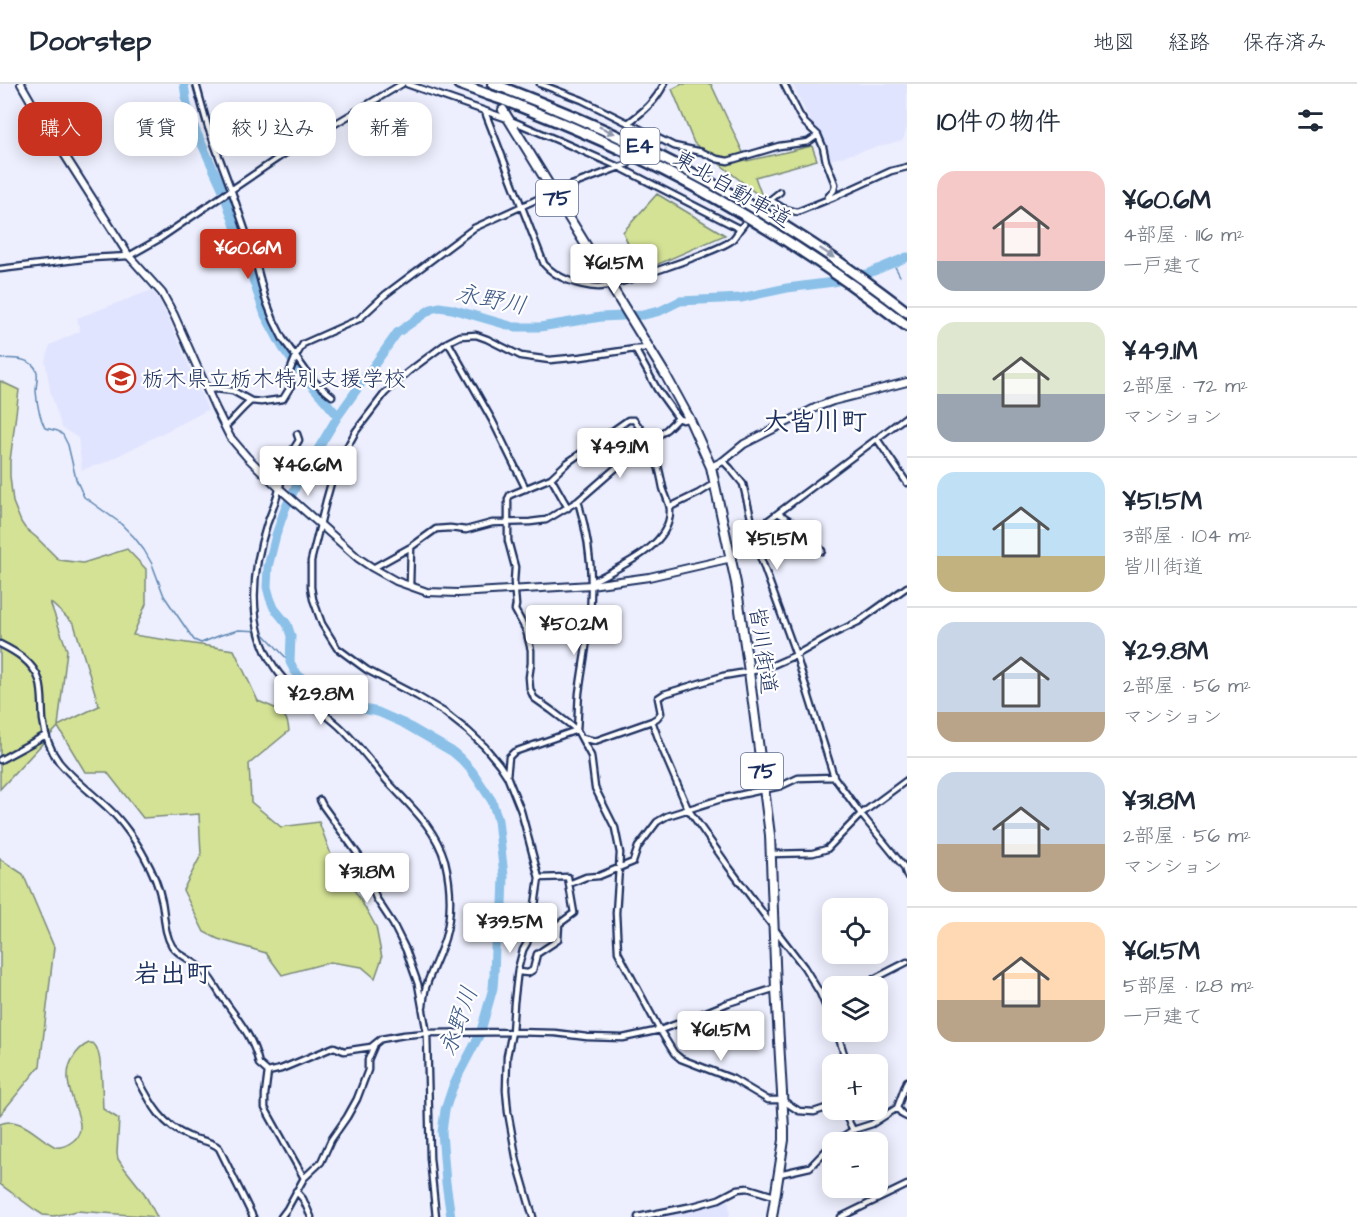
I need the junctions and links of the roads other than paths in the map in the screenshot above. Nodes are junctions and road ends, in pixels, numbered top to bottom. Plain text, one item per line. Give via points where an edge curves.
1 (21, 84) edge
2 (196, 84) edge
3 (405, 84) edge
4 (459, 84) edge
5 (494, 84) edge
6 (540, 84) edge
7 (664, 84) edge
8 (784, 84) edge
9 (503, 105) junction
10 (484, 112) junction
11 (508, 119) junction
12 (628, 123) junction
13 (818, 135) junction
14 (674, 146) junction
15 (667, 150) tunnel mouth
16 (628, 164) tunnel mouth
17 (619, 167) junction
18 (907, 167) edge
19 (231, 189) junction
20 (553, 192) junction
21 (780, 192) dead end
22 (770, 200) junction
23 (824, 200) junction
24 (765, 205) dead end
25 (522, 206) junction
26 (744, 224) dead end
27 (740, 229) junction
28 (129, 256) junction
29 (0, 269) edge
30 (611, 285) junction
31 (907, 312) edge
32 (907, 326) edge
33 (448, 342) junction
34 (648, 346) junction
35 (635, 349) junction
36 (296, 356) junction
37 (907, 382) edge
38 (207, 390) junction
39 (332, 396) dead end
40 (251, 401) junction
41 (907, 416) edge
42 (678, 418) junction
43 (689, 418) junction
44 (225, 427) junction
45 (297, 434) dead end
46 (877, 439) junction
47 (650, 441) junction
48 (723, 461) junction
49 (711, 467) junction
50 (551, 478) junction
51 (715, 483) junction
52 (907, 483) edge
53 (281, 489) junction
54 (526, 489) junction
55 (578, 501) junction
56 (670, 507) junction
57 (568, 508) junction
58 (778, 513) junction
59 (508, 522) junction
60 (318, 523) junction
61 (754, 531) junction
62 (411, 547) junction
63 (822, 551) dead end
64 (732, 558) junction
65 (373, 568) junction
66 (591, 584) junction
67 (410, 586) junction
68 (907, 587) edge
69 (515, 589) junction
70 (0, 644) edge
71 (796, 655) junction
72 (749, 672) junction
73 (652, 721) junction
74 (577, 730) junction
75 (46, 735) junction
76 (582, 738) junction
77 (0, 760) edge
78 (507, 776) junction
79 (834, 777) junction
80 (907, 780) edge
81 (764, 789) junction
82 (320, 800) dead end
83 (688, 809) junction
84 (861, 814) junction
85 (771, 854) junction
86 (618, 868) junction
87 (907, 876) edge
88 (539, 878) junction
89 (569, 884) junction
90 (774, 928) junction
91 (907, 962) edge
92 (518, 972) junction
93 (880, 976) edge
94 (776, 988) junction
95 (822, 999) edge
96 (423, 1007) junction
97 (660, 1030) junction
98 (512, 1032) junction
99 (427, 1034) junction
100 (374, 1046) junction
101 (268, 1072) junction
102 (139, 1081) dead end
103 (907, 1081) edge
104 (782, 1100) junction
105 (897, 1108) junction
106 (822, 1109) edge
107 (907, 1117) edge
108 (848, 1120) edge
109 (853, 1130) junction
110 (850, 1132) edge
111 (822, 1154) edge
112 (778, 1174) junction
113 (304, 1178) junction
114 (907, 1185) edge
115 (296, 1191) junction
116 (774, 1196) junction
117 (533, 1215) edge
118 (253, 1217) edge
119 (281, 1217) edge
120 (312, 1217) edge
121 (436, 1217) edge
122 (638, 1217) edge
123 (772, 1217) edge
124 (841, 1217) edge

1 - 28 street
2 - 19 street
3 - 10 street
3 - 19 street
4 - 9 highway, 東北自動車道 / E4, bridge
5 -> 31 highway, 東北自動車道 / E4 via 620,136 716,186 832,257
6 - 12 street
7 - 12 street via 654,101
8 - 13 street via 799,114
9 - 11 main road, 皆川街道 / 75
9 - 32 highway, 東北自動車道 / E4 via 554,120 710,195 832,271
10 - 11 street
10 - 25 street
11 - 17 street
11 - 20 main road, 皆川街道 / 75
12 - 14 street
13 - 14 street via 807,142 728,161
13 - 23 street via 835,184
14 - 15 street
16 - 17 street
17 - 20 street
17 - 27 street
18 - 23 street
19 - 28 street
19 - 36 street via 265,298 283,339
20 - 25 street
20 - 30 main road, 皆川街道 / 75
21 - 22 street
22 - 23 street via 797,212
22 - 24 street
25 - 30 street via 549,269 575,283
25 - 36 street via 465,233 359,319 308,341
26 - 27 street
27 - 30 street via 721,246
28 - 29 street
28 - 38 street via 162,293
30 - 34 main road, 皆川街道 / 75
33 - 35 street via 476,335 521,356 550,360
33 - 54 street
33 - 60 street via 385,393 356,431 335,469
34 - 35 street
34 - 43 main road, 皆川街道 / 75
35 - 42 street
36 - 39 street via 315,382
36 - 40 street via 290,371 291,386 283,399
37 - 48 street via 817,407 744,444
38 - 40 street via 233,391
38 - 44 street
40 - 44 street
41 - 46 street
42 - 43 street
42 - 47 street
43 - 49 main road, 皆川街道 / 75
44 - 53 street via 247,457
45 - 53 street via 299,440 283,466
46 - 52 street
46 - 58 street
47 - 50 street via 634,420 628,420
47 - 55 street
47 - 56 street
48 - 49 street
48 - 61 street via 742,484
49 - 51 main road, 皆川街道 / 75
50 - 54 street
50 - 57 street
51 - 56 street
51 - 64 main road, 皆川街道 / 75
53 - 60 street
53 - 96 street via 260,552 254,591 257,626 275,668 294,690 355,742 434,834 450,888 450,910
54 - 59 street via 510,495
55 - 57 street
55 - 66 street via 586,531
56 - 66 street via 669,524 646,552
57 - 59 street via 546,520
58 - 61 street
58 - 63 street via 809,533
59 - 62 street via 466,530 435,529
59 - 69 street
60 - 65 street
60 - 78 street via 311,587 316,610 337,648 452,719 484,746
61 - 71 street
62 - 65 street
62 - 67 street
64 - 66 street
64 - 72 main road, 皆川街道 / 75
65 - 67 street
66 - 69 street
66 - 74 street
67 - 69 street via 427,592 458,593
68 - 71 street via 858,622
69 - 74 street via 515,610 531,650 530,689 534,698
70 - 75 street via 23,657 35,670 42,686
71 - 72 street
71 - 79 street
72 - 73 street via 664,694 658,698 661,713
72 - 81 main road, 皆川街道 / 75
73 - 76 street via 595,741
73 - 83 street
74 - 76 street
74 - 78 street via 514,752 509,757
75 - 77 street
75 - 101 street via 58,761 111,811 144,855 159,888 173,948 213,980 243,1024 258,1064
76 - 86 street via 591,756 595,788 615,828 620,852
78 - 88 street
79 - 81 street via 798,778
79 - 84 street
80 - 84 street
81 - 83 street
81 - 85 main road, 皆川街道 / 75
82 - 96 street via 362,860 376,898 406,950
83 - 86 street via 657,822 638,847 633,862
83 - 90 street
84 - 85 street via 826,849
84 - 87 street
85 - 90 main road, 皆川街道 / 75
86 - 89 street
86 - 97 street via 618,952
88 - 89 street via 568,877
88 - 92 street via 532,925
89 - 92 street via 574,913 559,924 558,940 537,954 533,970
90 - 94 main road, 皆川街道 / 75
90 - 95 street via 804,966
91 - 93 street
92 - 98 street
94 - 97 street
94 - 104 main road, 皆川街道 / 75
96 - 99 street
97 - 98 street via 623,1038
97 - 104 street via 681,1059 733,1079 768,1100
98 - 99 street
98 - 117 street via 507,1056 507,1102 517,1162
99 - 100 street via 381,1039
99 - 121 street via 430,1158
100 - 101 street via 344,1051 334,1047
100 - 113 street via 357,1100 321,1162
101 - 113 street via 265,1108
102 - 118 street via 167,1124 219,1148
103 - 105 street
104 - 106 street via 799,1110
104 - 112 main road, 皆川街道 / 75 via 784,1128
105 - 107 street
105 - 109 street via 872,1125
108 - 109 street
109 - 110 street
111 - 112 street via 810,1167
112 - 116 main road, 皆川街道 / 75
113 - 115 street
114 - 124 street
115 - 119 street
115 - 120 street
116 - 122 street via 738,1189 719,1199
116 - 123 main road, 皆川街道 / 75

